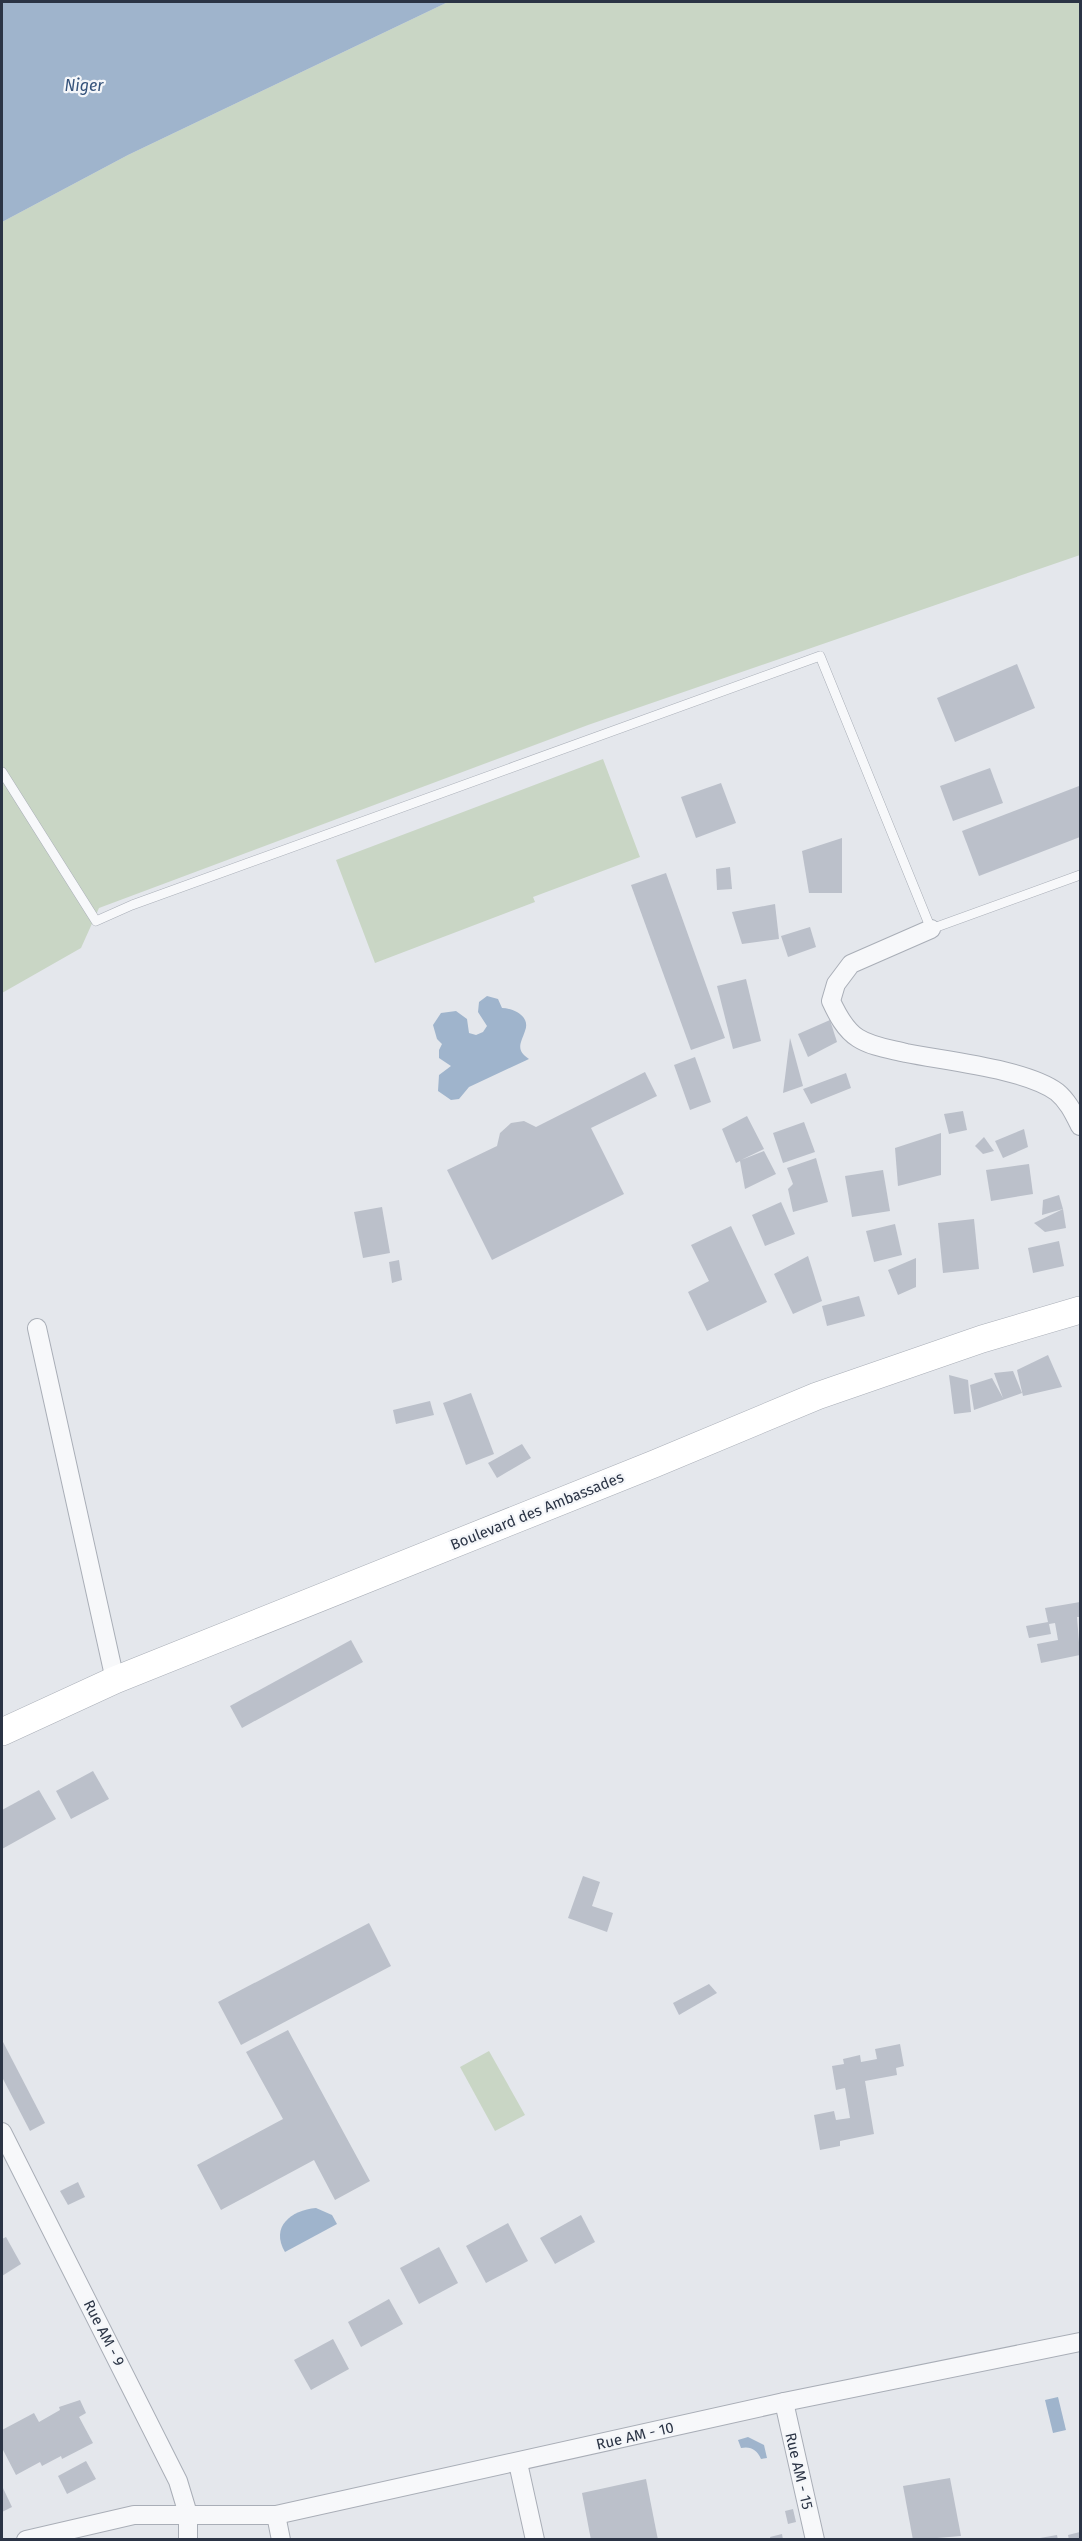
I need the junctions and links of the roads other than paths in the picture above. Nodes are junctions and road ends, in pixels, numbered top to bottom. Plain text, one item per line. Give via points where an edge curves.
1 (2, 772) edge
2 (1080, 874) edge
3 (931, 929) junction
4 (1080, 1126) edge
5 (1080, 1310) edge
6 (38, 1328) dead end
7 (115, 1680) junction
8 (2, 1732) edge
9 (2, 2132) edge
10 (1080, 2346) edge
11 (784, 2402) junction
12 (518, 2463) junction
13 (188, 2514) junction
14 (276, 2515) junction
15 (26, 2540) edge
16 (188, 2540) edge
17 (281, 2540) edge
18 (535, 2540) edge
19 (815, 2540) edge

1 - 3 lane via 96,921 820,656
2 - 3 lane
3 - 4 street via 851,964 836,984 831,1001 839,1019 856,1038 879,1047 1045,1085 1058,1093
5 - 7 main road, Boulevard des Ambassades via 817,1396
6 - 7 street
7 - 8 main road, Boulevard des Ambassades
9 - 13 street, Rue AM - 9 via 171,2465
10 - 11 street, Rue AM - 10
11 - 12 street, Rue AM - 10
11 - 19 street, Rue AM - 15
12 - 14 street, Rue AM - 10
12 - 18 street
13 - 14 street, Rue AM - 10
13 - 15 street, Rue AM - 10 via 134,2515
13 - 16 street, Rue AM - 9
14 - 17 street

